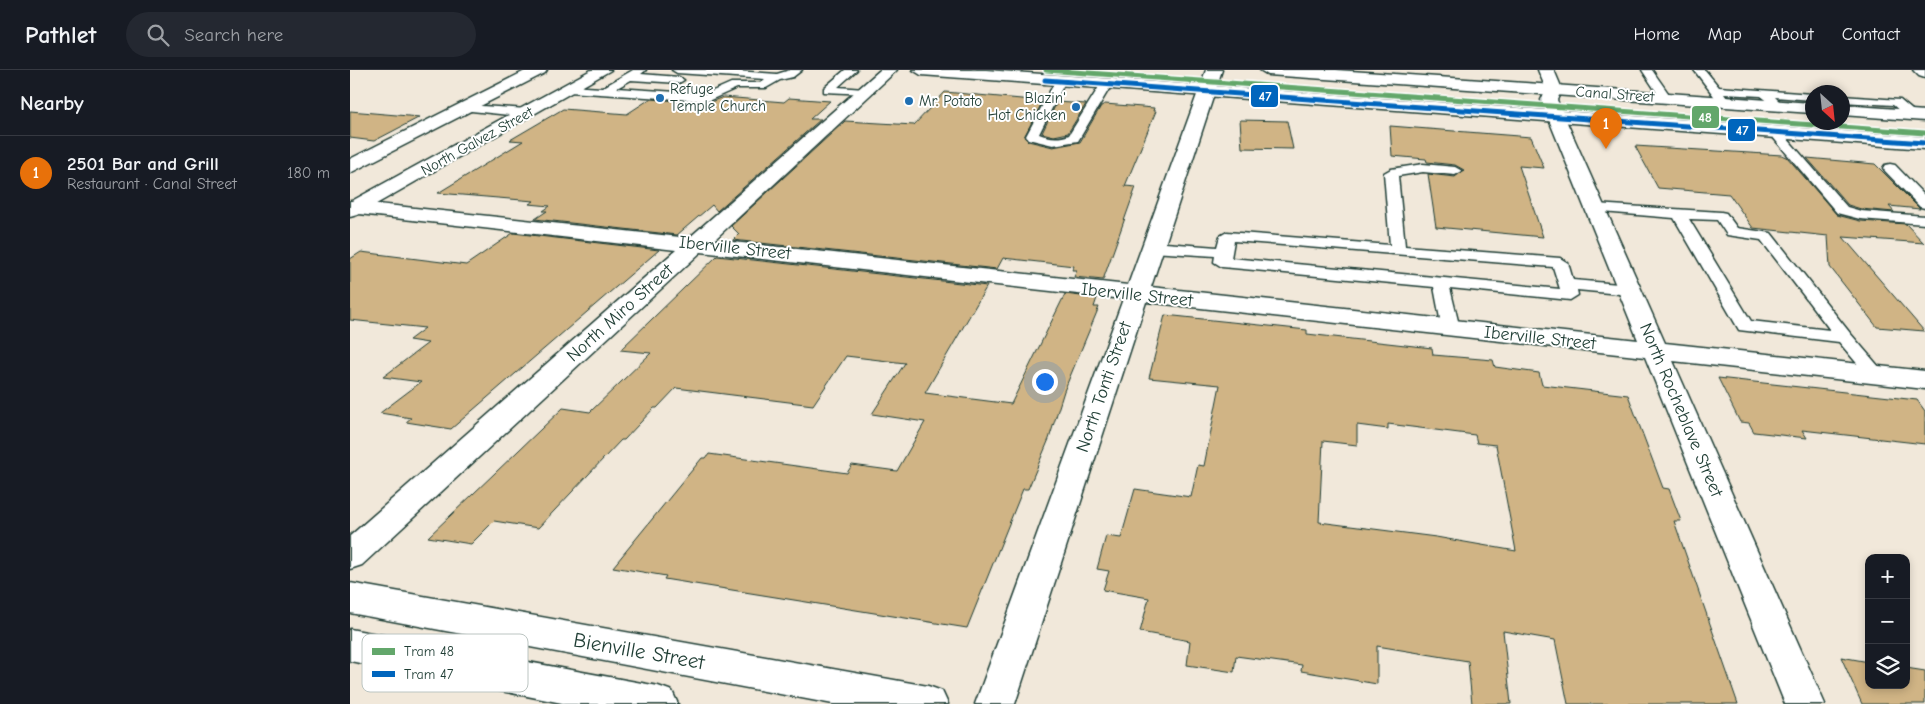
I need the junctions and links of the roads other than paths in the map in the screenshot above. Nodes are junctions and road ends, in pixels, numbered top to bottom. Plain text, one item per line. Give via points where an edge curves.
1 (539, 70) edge
2 (604, 70) edge
3 (641, 70) edge
4 (797, 70) edge
5 (852, 70) edge
6 (889, 70) edge
7 (921, 70) edge
8 (1268, 70) edge
9 (1546, 70) edge
10 (1647, 70) edge
11 (1699, 70) edge
12 (1921, 70) edge
13 (1925, 73) edge
14 (689, 74) dead end
15 (777, 74) edge
16 (724, 76) dead end
17 (629, 77) junction
18 (671, 79) edge
19 (1748, 79) dead end
20 (1061, 80) junction
21 (1210, 80) edge
22 (1808, 83) dead end
23 (1106, 84) junction
24 (735, 85) junction
25 (1811, 85) edge
26 (710, 86) dead end
27 (569, 89) junction
28 (604, 91) junction
29 (864, 92) junction
30 (1764, 94) junction
31 (1720, 96) junction
32 (1665, 97) junction
33 (1805, 97) edge
34 (1850, 99) edge
35 (1555, 103) junction
36 (1777, 105) junction
37 (1805, 107) edge
38 (466, 108) junction
39 (1850, 111) edge
40 (527, 113) junction
41 (1919, 115) edge
42 (1775, 132) junction
43 (1032, 136) joint
44 (1925, 143) edge
45 (1800, 161) junction
46 (350, 167) edge
47 (1890, 168) dead end
48 (1455, 170) dead end
49 (1825, 178) dead end
50 (1925, 204) edge
51 (1595, 208) junction
52 (352, 209) edge
53 (1679, 214) junction
54 (1925, 220) edge
55 (697, 244) junction
56 (1152, 247) junction
57 (1398, 250) junction
58 (1224, 252) junction
59 (1441, 283) junction
60 (1566, 284) junction
61 (1630, 290) junction
62 (1136, 295) junction
63 (1451, 329) junction
64 (1844, 337) junction
65 (1656, 351) junction
66 (1877, 375) junction
67 (1925, 380) edge
68 (350, 556) edge
69 (350, 598) edge
70 (528, 679) edge
71 (658, 704) edge
72 (928, 704) edge
73 (994, 704) edge
74 (1805, 704) edge

1 - 38 street, North Galvez Street
2 - 27 street, North Galvez Street
3 - 17 lane
4 - 15 lane via 789,75
5 - 29 lane via 828,90
6 - 29 street, North Miro Street
7 - 20 street, Canal Street
8 - 35 street, Canal Street
9 - 35 street, North Rocheblave Street
10 - 32 lane
11 - 31 lane
12 - 13 street
14 - 18 lane
15 - 18 lane
15 - 24 lane via 762,86
16 - 24 lane
17 - 18 lane
17 - 28 lane
19 - 30 lane
20 - 23 street, Canal Street
20 - 43 lane
21 - 23 street, Canal Street
21 - 35 street, Canal Street
21 - 56 street, North Tonti Street
22 - 25 lane
23 - 43 lane via 1074,138 1061,142
24 - 26 lane
24 - 28 lane via 708,98
27 - 28 lane
27 - 40 street, North Galvez Street
29 - 55 street, North Miro Street
30 - 31 lane
30 - 33 lane
30 - 36 lane
31 - 32 street, Canal Street
31 - 36 street, Canal Street
32 - 35 street, Canal Street
34 - 41 lane via 1896,102
35 - 42 street, Canal Street
35 - 51 street, North Rocheblave Street
36 - 37 street, Canal Street
38 - 40 lane
38 - 46 street, North Galvez Street
39 - 41 street
40 - 52 street, North Galvez Street
42 - 44 street, Canal Street
42 - 45 lane
45 - 49 lane
45 - 54 lane via 1842,204 1860,215
47 - 50 lane
48 - 57 lane via 1423,168 1391,173
51 - 53 lane
51 - 61 street, North Rocheblave Street
52 - 55 street, Iberville Street
53 - 64 lane via 1721,216 1732,232 1766,236
53 - 64 lane via 1745,326
55 - 62 street, Iberville Street
55 - 68 street, North Miro Street
56 - 58 lane
56 - 62 street, North Tonti Street
57 - 58 lane via 1227,236
57 - 60 lane via 1560,263
58 - 59 lane via 1222,262
59 - 60 lane via 1570,295
59 - 63 lane
60 - 61 lane
61 - 65 street, North Rocheblave Street
62 - 63 street, Iberville Street
62 - 73 street, North Tonti Street
63 - 65 street, Iberville Street
64 - 66 lane
65 - 66 street, Iberville Street
65 - 74 street, North Rocheblave Street
66 - 67 street, Iberville Street
69 - 72 street, Bienville Street
70 - 71 street

